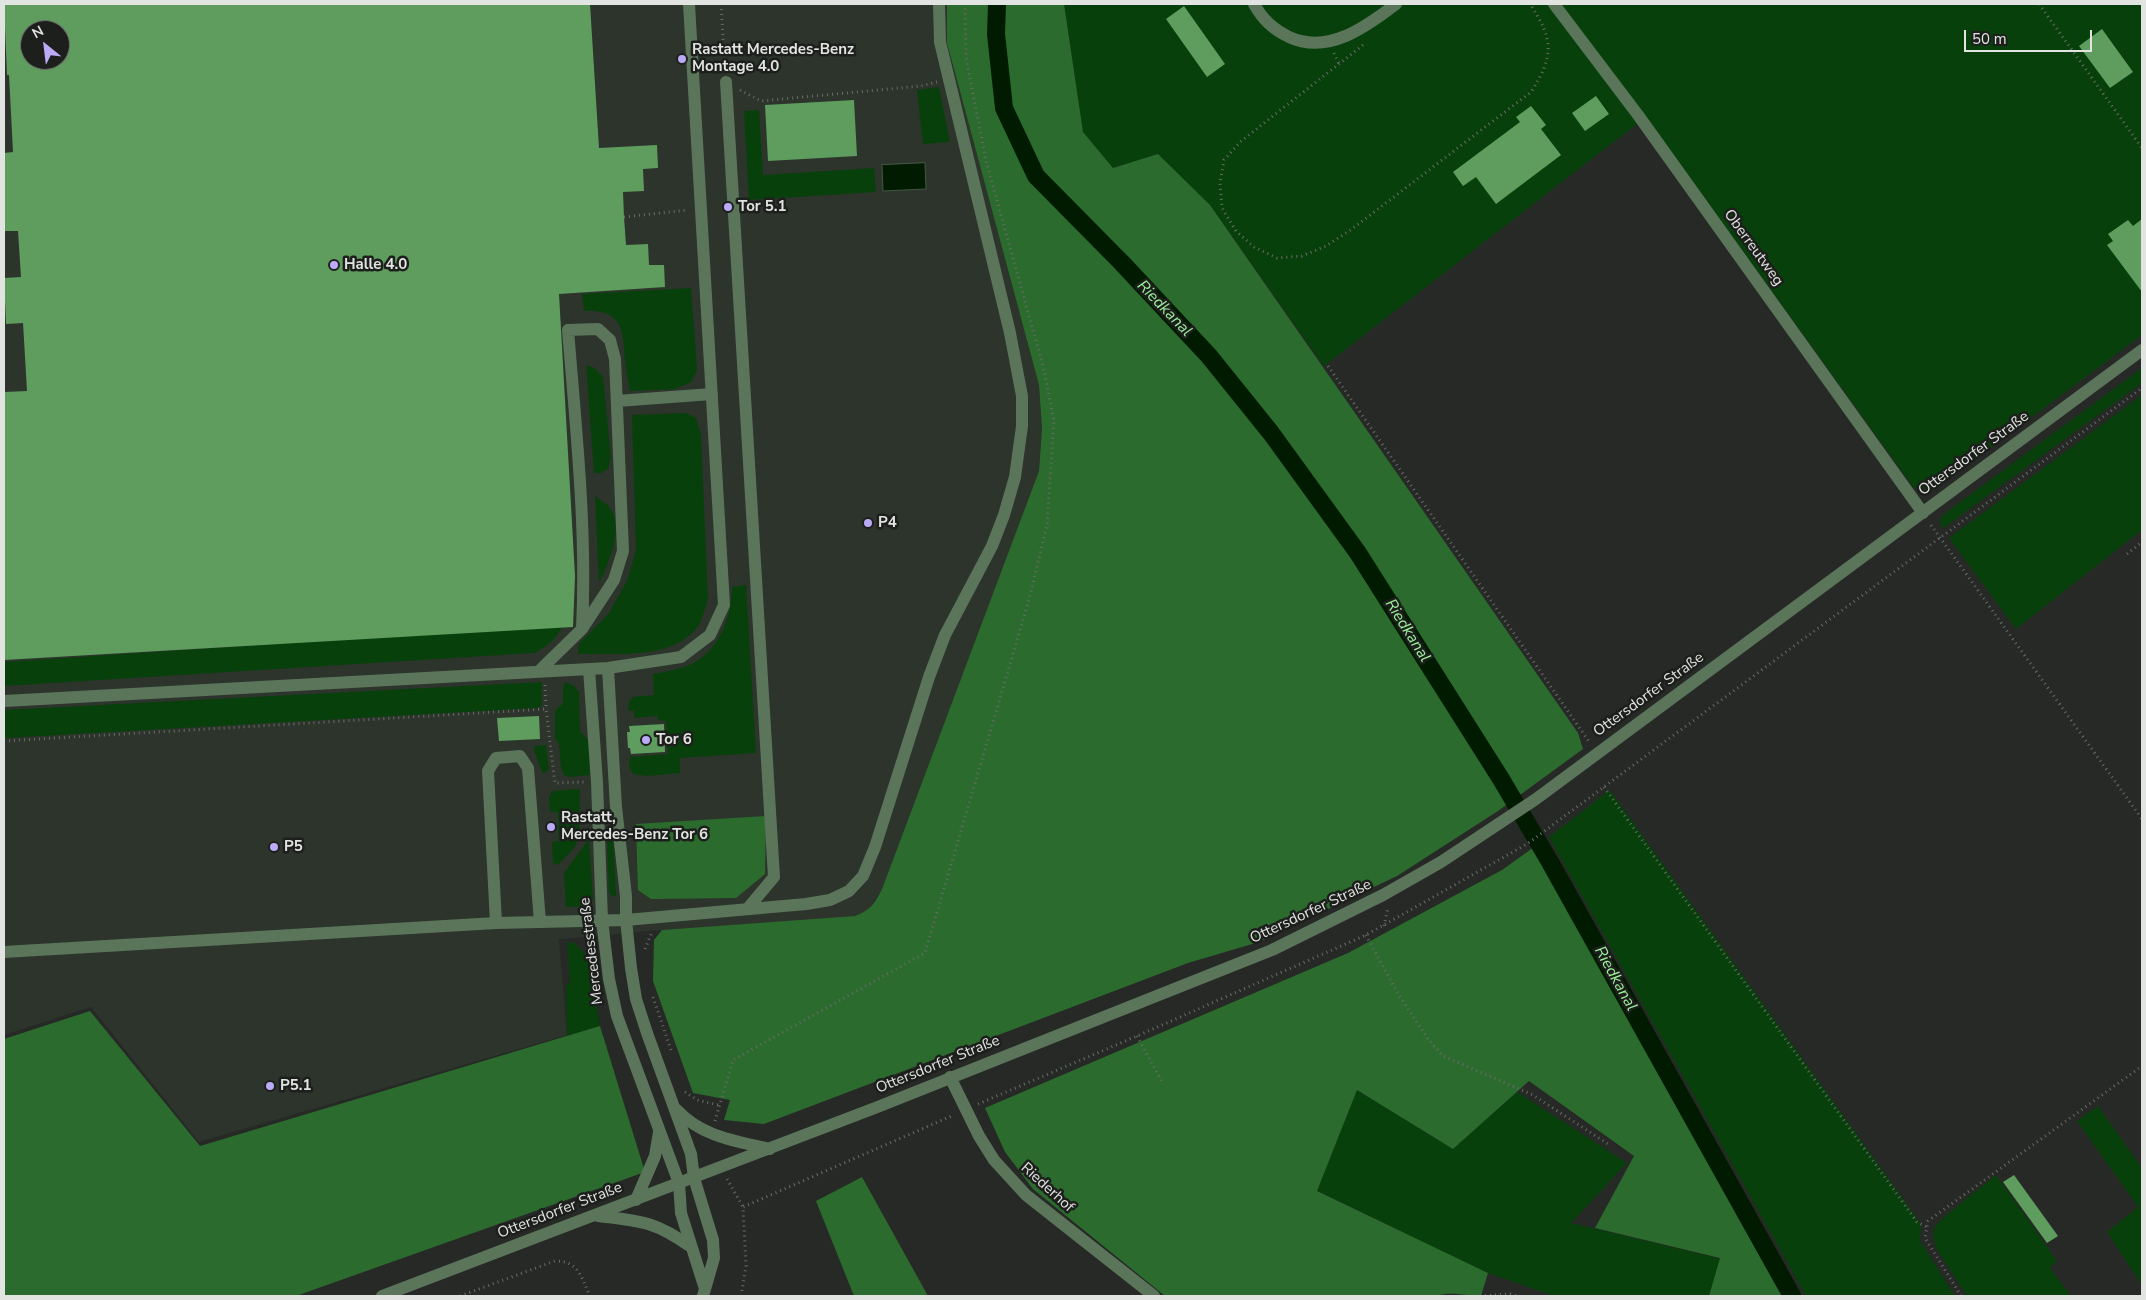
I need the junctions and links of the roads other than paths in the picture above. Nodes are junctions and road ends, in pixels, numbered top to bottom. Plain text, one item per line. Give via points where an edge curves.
1 (689, 4) edge
2 (939, 4) edge
3 (1254, 4) edge
4 (1396, 4) edge
5 (1554, 4) edge
6 (726, 82) road end
7 (2142, 350) edge
8 (712, 394) junction
9 (617, 402) junction
10 (1923, 513) junction
11 (582, 629) junction
12 (608, 668) junction
13 (589, 669) junction
14 (538, 672) junction
15 (4, 701) edge
16 (748, 908) junction
17 (602, 920) junction
18 (626, 920) junction
19 (540, 922) junction
20 (496, 923) junction
21 (4, 952) edge
22 (950, 1078) junction
23 (674, 1106) junction
24 (660, 1130) junction
25 (770, 1149) junction
26 (694, 1178) junction
27 (679, 1183) junction
28 (636, 1200) junction
29 (596, 1216) junction
30 (691, 1247) junction
31 (704, 1293) edge
32 (382, 1296) edge
33 (1154, 1296) edge

1 - 8 street
2 - 16 street via 940,42 1010,332 1022,396 1022,426 1012,489 992,546 945,635 863,876 849,892 830,900
3 - 4 street via 1273,30 1301,42 1319,43 1342,38
5 - 10 street, Oberreutweg via 1638,115
6 - 16 street via 774,877
7 - 10 street, Ottersdorfer Straße
8 - 9 street
8 - 12 street via 724,605 710,635 681,657
9 - 11 street via 623,551 614,580
9 - 11 street via 615,359 610,340 598,328 568,330 584,524
10 - 22 street, Ottersdorfer Straße via 1536,799 1441,862 1272,950
11 - 14 street
12 - 13 street
12 - 18 street
13 - 14 street
13 - 17 street, Mercedesstraße via 598,782
14 - 15 street
16 - 18 street
17 - 18 street
17 - 19 street
17 - 24 street, Mercedesstraße via 617,1016
18 - 23 street via 636,999
19 - 20 street
19 - 20 street via 528,768 520,756 496,758 488,771
20 - 21 street
22 - 25 street, Ottersdorfer Straße
22 - 33 street, Riederhof via 994,1160 1026,1195
23 - 25 street via 697,1127 712,1135
23 - 26 street via 691,1154
24 - 27 street, Mercedesstraße
24 - 28 street via 655,1156
25 - 26 street, Ottersdorfer Straße
26 - 27 street, Ottersdorfer Straße
26 - 31 street via 713,1240 714,1258
27 - 28 street, Ottersdorfer Straße
27 - 30 street, Mercedesstraße via 681,1213
28 - 29 street, Ottersdorfer Straße
29 - 30 street via 659,1226
29 - 32 street, Ottersdorfer Straße
30 - 31 street, Mercedesstraße

